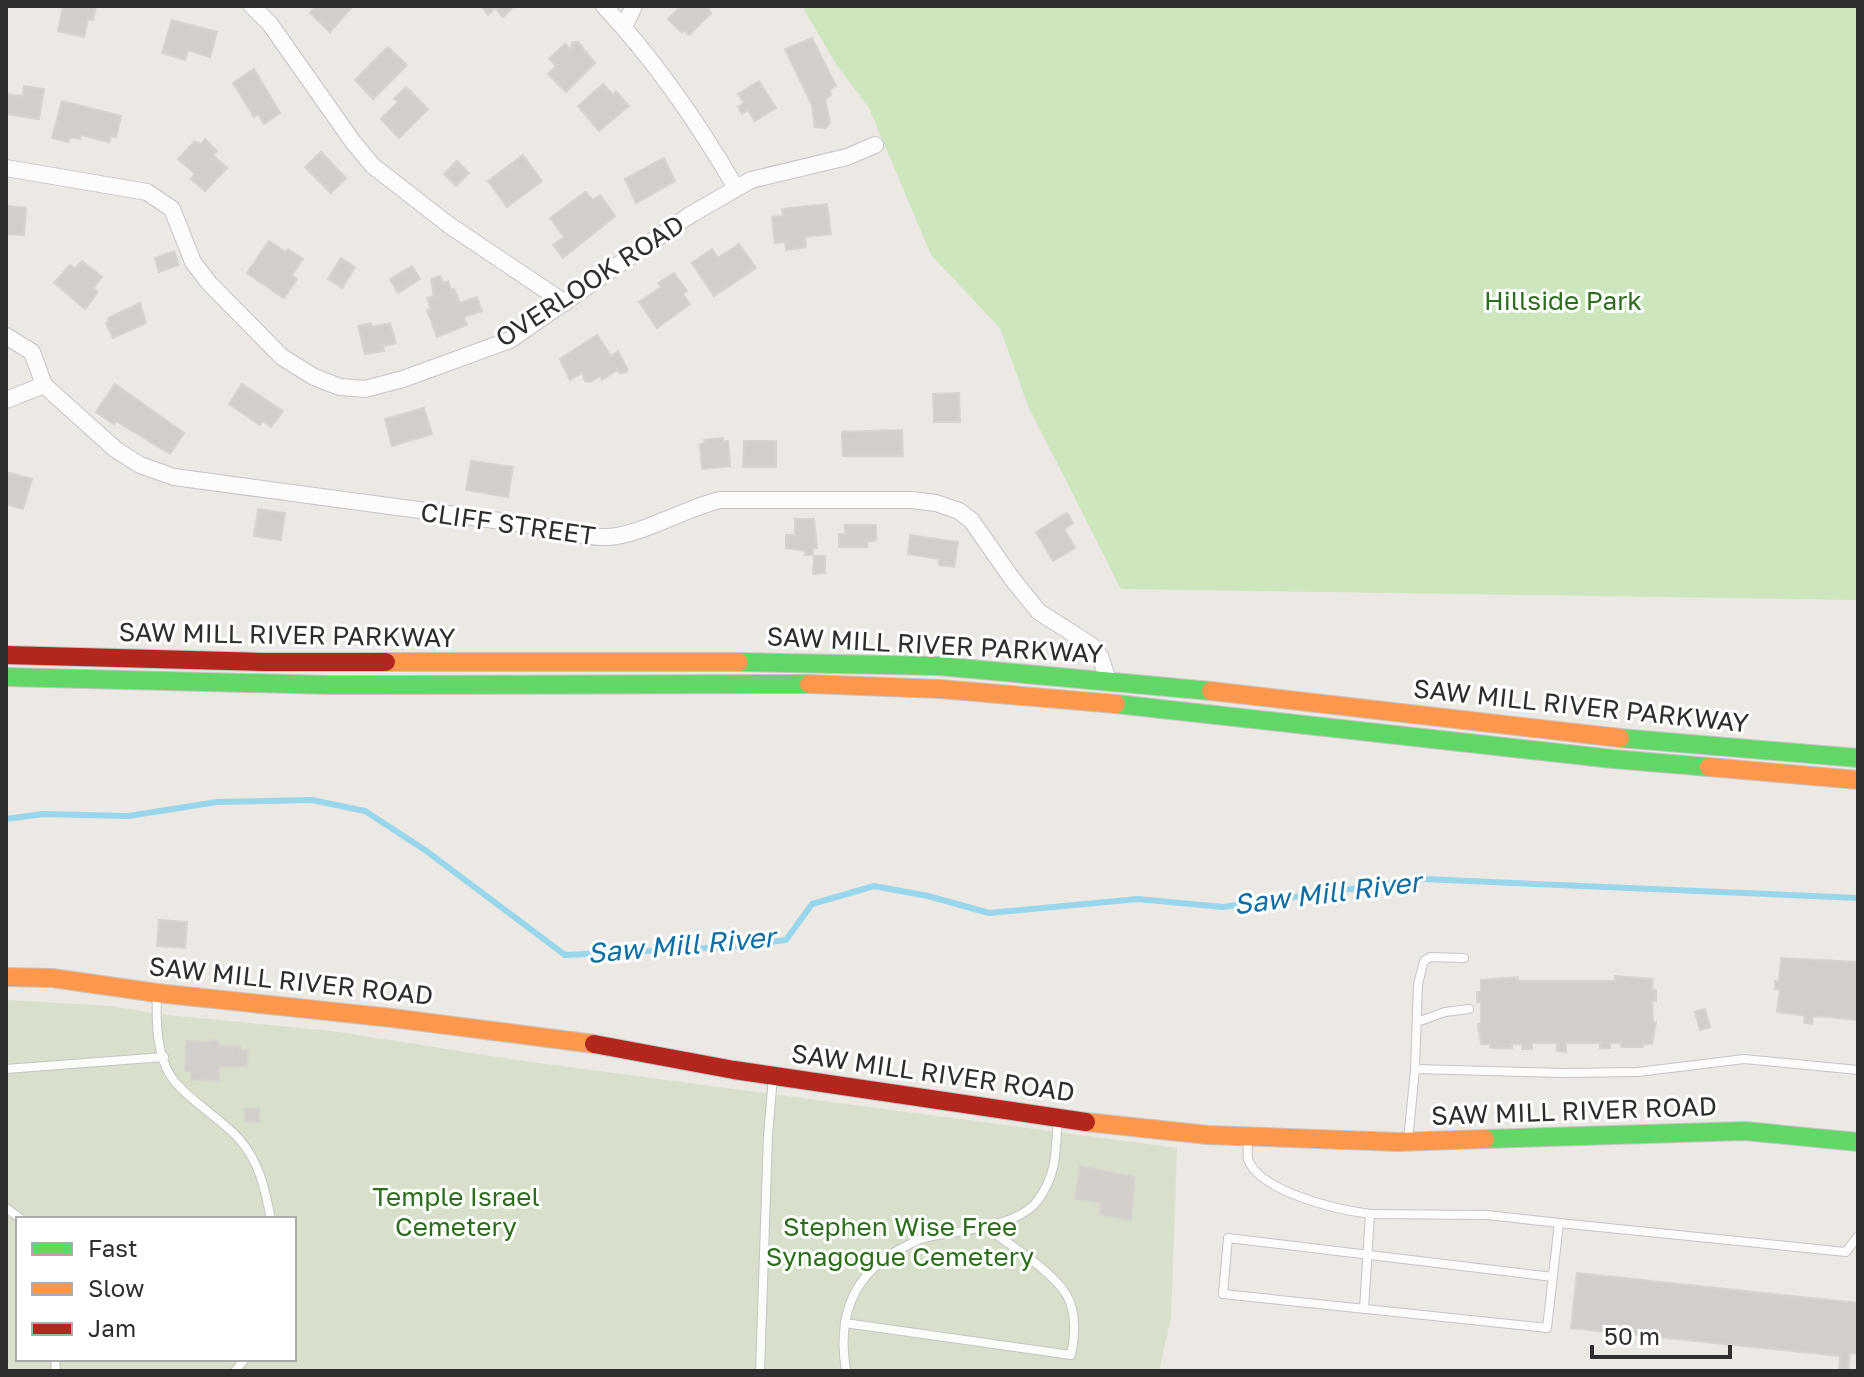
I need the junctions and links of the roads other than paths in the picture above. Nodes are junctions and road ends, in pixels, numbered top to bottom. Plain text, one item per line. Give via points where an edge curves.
1 (252, 6) edge
2 (604, 6) edge
3 (634, 6) edge
4 (624, 27) junction
5 (875, 145) dead end
6 (6, 168) edge
7 (736, 188) junction
8 (565, 303) junction
9 (6, 336) edge
10 (44, 385) junction
11 (6, 400) edge
12 (6, 655) edge
13 (6, 677) edge
14 (1108, 680) junction
15 (1858, 758) edge
16 (1858, 780) edge
17 (1464, 958) dead end
18 (6, 977) edge
19 (157, 993) junction
20 (1469, 1009) dead end
21 (1417, 1022) junction
22 (164, 1057) junction
23 (6, 1069) edge
24 (1415, 1069) junction
25 (1858, 1070) edge
26 (773, 1076) junction
27 (1058, 1118) junction
28 (1248, 1136) junction
29 (1408, 1142) junction
30 (1858, 1142) edge
31 (1370, 1214) junction
32 (271, 1217) edge
33 (1559, 1223) junction
34 (985, 1227) junction
35 (1858, 1236) edge
36 (1368, 1254) junction
37 (1553, 1277) junction
38 (1364, 1309) junction
39 (845, 1323) junction
40 (760, 1371) edge
41 (846, 1371) edge

1 - 8 street via 373,166
2 - 4 street
3 - 4 street
4 - 7 street via 700,127
5 - 7 street, OVERLOOK ROAD
6 - 8 street, OVERLOOK ROAD via 157,197 172,209 193,262 209,283 282,357 340,387 365,389 403,379 510,340
7 - 8 street, OVERLOOK ROAD
9 - 10 street via 32,352
10 - 11 street
10 - 14 street, CLIFF STREET via 115,449 174,477 584,535 609,538 720,500 936,503 971,520 1039,612 1091,645
12 - 14 main road, SAW MILL RIVER PARKWAY via 343,663 804,662
13 - 16 main road, SAW MILL RIVER PARKWAY via 331,685 912,687
14 - 15 main road, SAW MILL RIVER PARKWAY via 1610,737
17 - 21 lane via 1424,961
18 - 19 main road, SAW MILL RIVER ROAD
19 - 22 lane
19 - 26 main road, SAW MILL RIVER ROAD via 568,1040
20 - 21 lane
21 - 24 lane
22 - 23 lane
22 - 32 lane via 172,1077 240,1140 255,1162
24 - 25 lane via 1638,1072 1744,1059
24 - 29 lane
26 - 27 main road, SAW MILL RIVER ROAD
26 - 40 lane
27 - 28 main road, SAW MILL RIVER ROAD
27 - 34 lane via 1054,1173 1036,1203
28 - 29 main road, SAW MILL RIVER ROAD
28 - 31 lane via 1248,1159 1282,1190 1341,1211
29 - 30 main road, SAW MILL RIVER ROAD via 1745,1131
31 - 33 lane via 1487,1215
31 - 36 lane
33 - 35 lane via 1846,1252
33 - 37 lane
34 - 39 lane via 921,1238 881,1259 854,1289
34 - 39 lane via 1033,1260 1067,1295 1076,1332 1071,1355
36 - 37 lane
36 - 38 lane
36 - 38 lane via 1228,1238 1224,1280 1223,1294
37 - 38 lane via 1547,1328
39 - 41 lane

